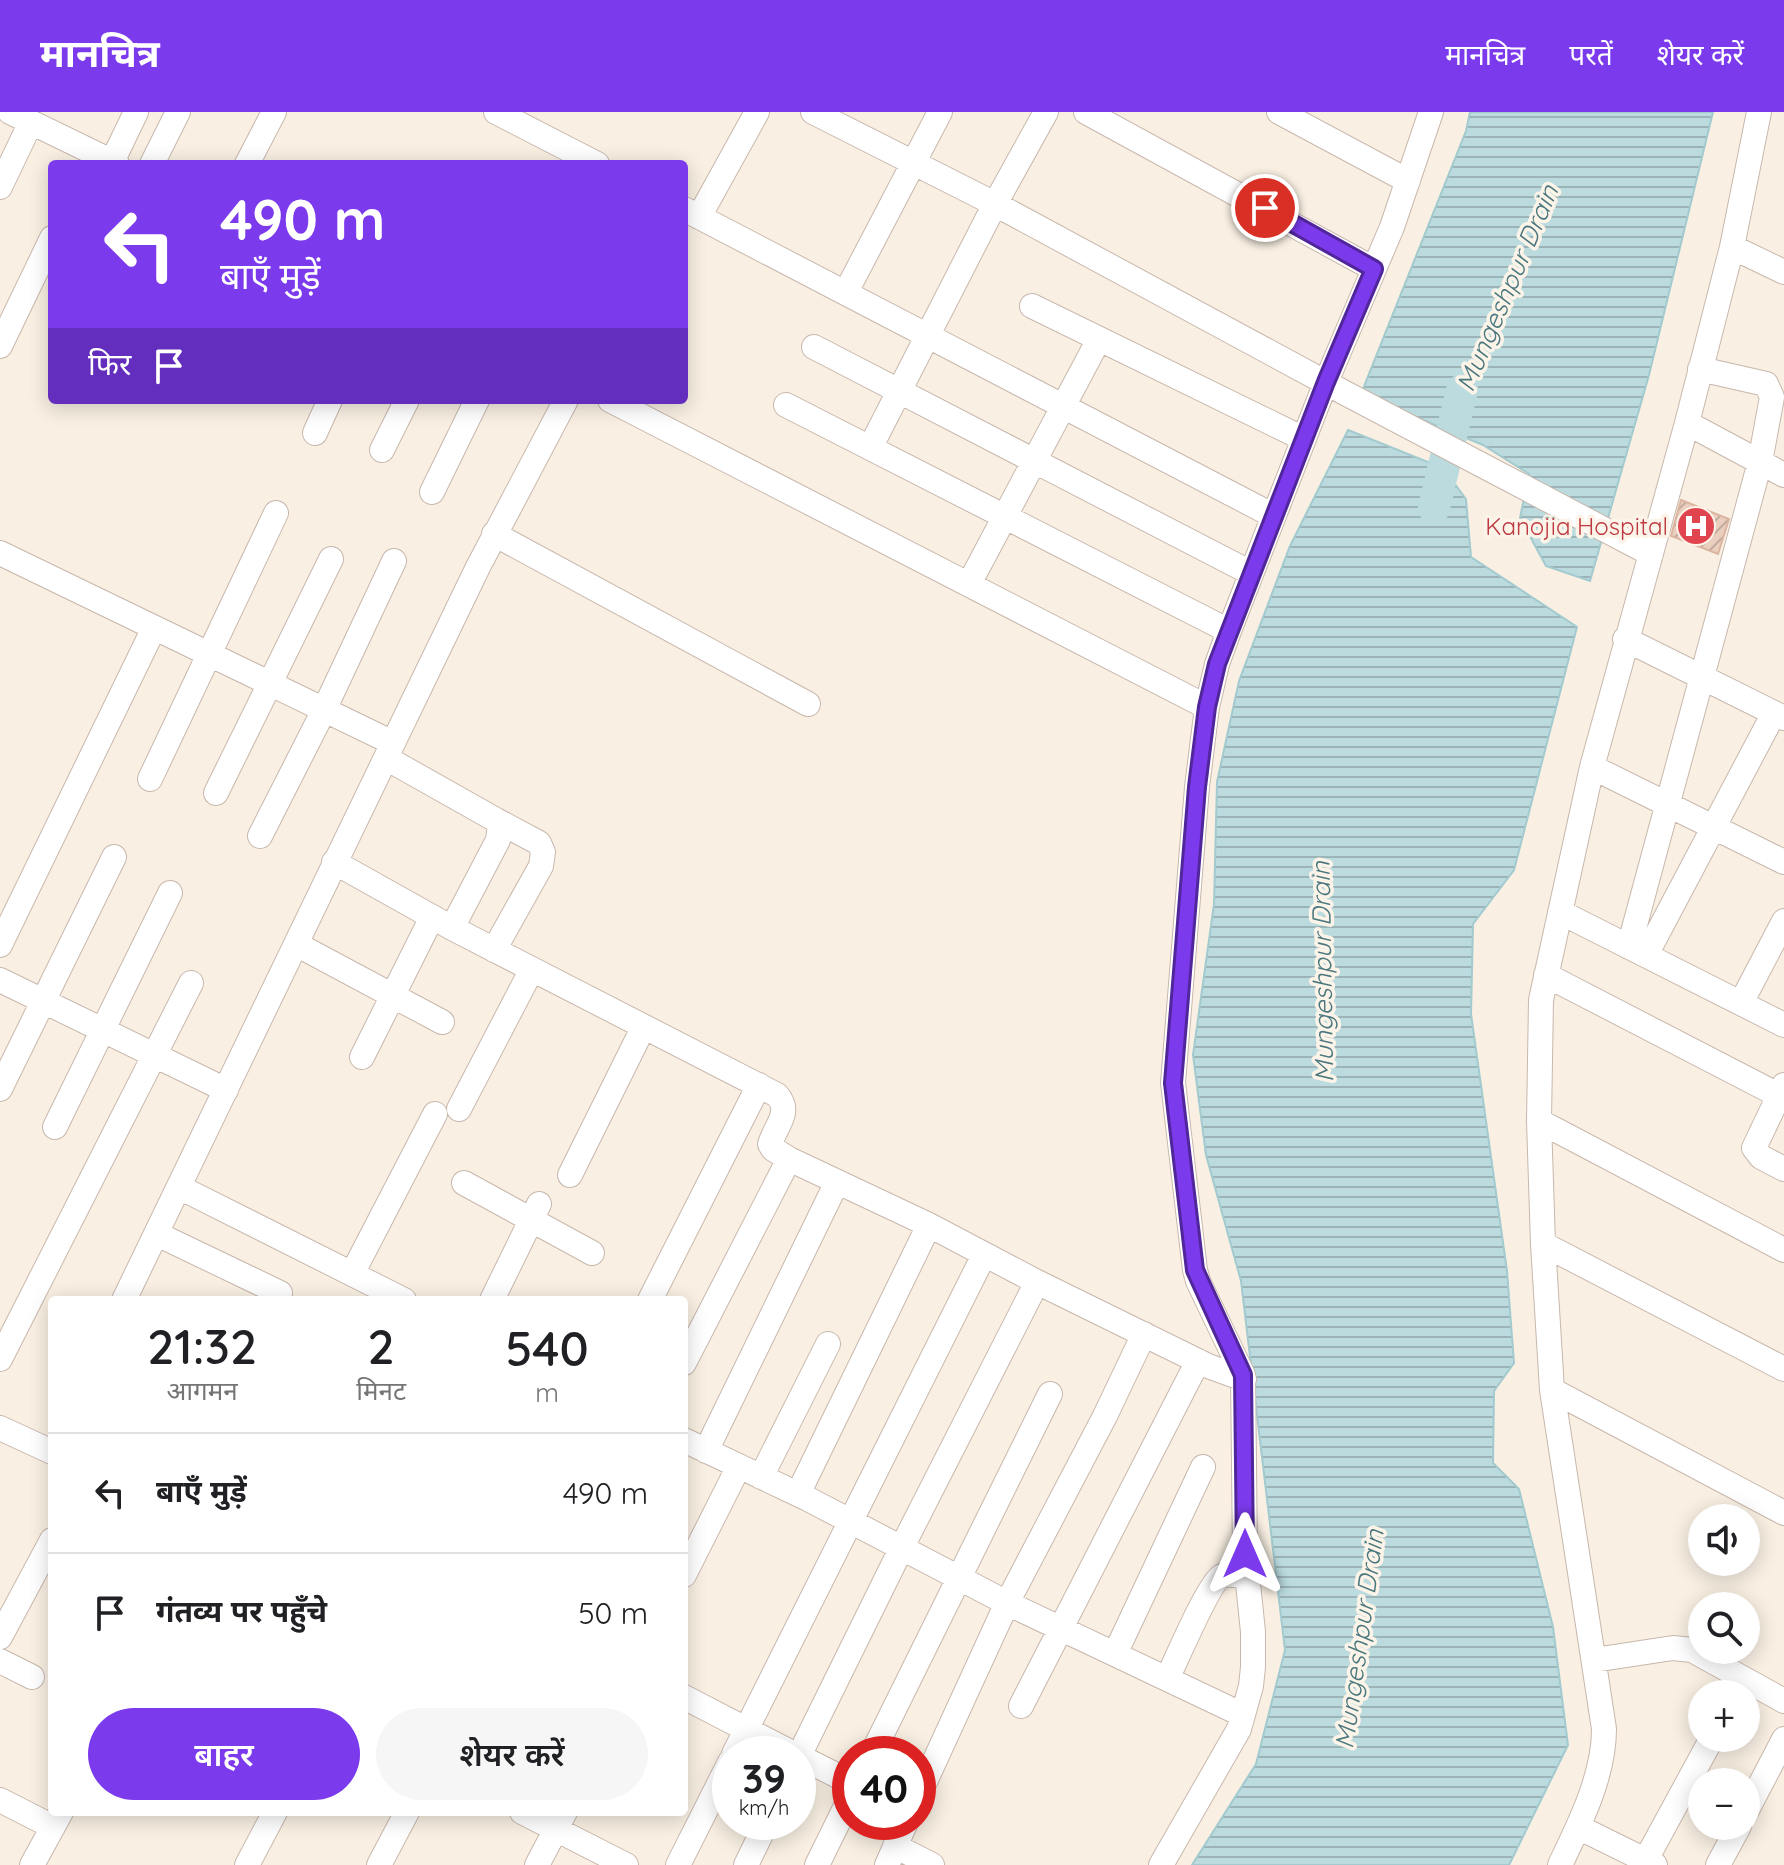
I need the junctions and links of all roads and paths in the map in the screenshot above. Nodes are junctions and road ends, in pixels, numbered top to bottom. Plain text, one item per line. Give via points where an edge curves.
1 (67, 112) edge
2 (136, 112) edge
3 (178, 112) edge
4 (274, 112) edge
5 (757, 112) edge
6 (813, 112) edge
7 (940, 112) edge
8 (1046, 112) edge
9 (1086, 112) edge
10 (1279, 112) edge
11 (1431, 112) edge
12 (1759, 112) edge
13 (500, 113) edge
14 (20, 117) edge
15 (57, 135) junction
16 (100, 160) edge
17 (103, 160) edge
18 (154, 160) edge
19 (249, 160) edge
20 (589, 160) edge
21 (911, 164) junction
22 (1408, 181) junction
23 (0, 187) edge
24 (995, 204) junction
25 (692, 213) edge
26 (48, 246) edge
27 (1732, 247) junction
28 (1374, 269) junction
29 (1784, 272) edge
30 (846, 292) junction
31 (1032, 306) dead end
32 (928, 334) junction
33 (1099, 339) junction
34 (0, 346) edge
35 (814, 347) dead end
36 (1700, 369) junction
37 (1335, 388) junction
38 (899, 392) junction
39 (328, 404) edge
40 (405, 404) edge
41 (475, 404) edge
42 (564, 404) edge
43 (618, 404) edge
44 (786, 405) dead end
45 (1064, 405) junction
46 (1687, 423) junction
47 (315, 433) dead end
48 (1304, 439) junction
49 (870, 448) junction
50 (382, 450) dead end
51 (1034, 462) junction
52 (1760, 462) junction
53 (1784, 475) edge
54 (432, 492) dead end
55 (276, 513) dead end
56 (1274, 516) junction
57 (1005, 517) junction
58 (494, 534) junction
59 (0, 553) edge
60 (1651, 554) junction
61 (331, 559) dead end
62 (394, 561) dead end
63 (1251, 573) junction
64 (969, 584) junction
65 (154, 628) junction
66 (1229, 631) junction
67 (1625, 639) junction
68 (209, 655) junction
69 (1703, 677) junction
70 (270, 684) junction
71 (808, 704) dead end
72 (1207, 707) junction
73 (324, 710) junction
74 (1779, 715) edge
75 (389, 751) junction
76 (1592, 767) junction
77 (150, 779) dead end
78 (216, 793) dead end
79 (1668, 803) junction
80 (496, 820) junction
81 (1714, 826) junction
82 (260, 836) dead end
83 (114, 857) dead end
84 (334, 862) junction
85 (1784, 862) edge
86 (170, 893) dead end
87 (1560, 912) junction
88 (1784, 921) edge
89 (442, 922) junction
90 (296, 944) junction
91 (0, 945) edge
92 (494, 950) junction
93 (1637, 951) junction
94 (532, 969) junction
95 (1546, 975) junction
96 (0, 980) edge
97 (191, 983) dead end
98 (393, 996) junction
99 (41, 1000) junction
100 (1741, 1003) junction
101 (442, 1022) dead end
102 (1784, 1025) edge
103 (643, 1028) junction
104 (102, 1030) junction
105 (155, 1056) junction
106 (362, 1057) dead end
107 (759, 1085) junction
108 (0, 1089) edge
109 (226, 1090) junction
110 (1782, 1092) edge
111 (459, 1109) dead end
112 (435, 1114) dead end
113 (1539, 1121) junction
114 (55, 1127) dead end
115 (789, 1159) junction
116 (1784, 1169) edge
117 (570, 1175) dead end
118 (837, 1182) junction
119 (464, 1183) dead end
120 (179, 1187) junction
121 (535, 1212) junction
122 (929, 1225) junction
123 (157, 1234) junction
124 (1543, 1244) junction
125 (1784, 1250) edge
126 (592, 1253) dead end
127 (984, 1255) junction
128 (352, 1274) junction
129 (1037, 1282) junction
130 (280, 1293) dead end
131 (127, 1296) edge
132 (394, 1296) edge
133 (494, 1296) edge
134 (652, 1296) edge
135 (1144, 1334) junction
136 (828, 1344) dead end
137 (688, 1355) edge
138 (0, 1359) edge
139 (1198, 1361) junction
140 (1784, 1369) edge
141 (1244, 1379) junction
142 (1552, 1390) junction
143 (1050, 1394) dead end
144 (0, 1428) edge
145 (688, 1442) edge
146 (48, 1449) edge
147 (706, 1451) junction
148 (739, 1466) junction
149 (1203, 1467) dead end
150 (761, 1477) junction
151 (798, 1494) junction
152 (1784, 1513) edge
153 (851, 1522) junction
154 (693, 1536) edge
155 (48, 1547) edge
156 (901, 1549) junction
157 (688, 1558) edge
158 (1248, 1577) junction
159 (957, 1578) junction
160 (1007, 1603) junction
161 (1061, 1628) junction
162 (0, 1637) edge
163 (1115, 1654) junction
164 (1594, 1660) junction
165 (0, 1661) edge
166 (32, 1677) dead end
167 (1167, 1679) junction
168 (1732, 1680) edge
169 (1760, 1693) edge
170 (688, 1699) edge
171 (1784, 1701) edge
172 (1021, 1706) dead end
173 (1243, 1715) junction
174 (746, 1729) junction
175 (743, 1736) edge
176 (759, 1736) edge
177 (807, 1736) edge
178 (881, 1736) edge
179 (1784, 1739) edge
180 (1705, 1752) edge
181 (936, 1758) edge
182 (1760, 1785) edge
183 (712, 1798) edge
184 (0, 1800) edge
185 (273, 1816) edge
186 (405, 1816) edge
187 (57, 1820) edge
188 (561, 1820) edge
189 (1578, 1827) junction
190 (832, 1835) edge
191 (758, 1840) edge
192 (1731, 1840) edge
193 (891, 1856) edge
194 (1648, 1863) edge
195 (32, 1865) edge
196 (247, 1865) edge
197 (379, 1865) edge
198 (537, 1865) edge
199 (626, 1865) edge
200 (678, 1865) edge
201 (746, 1865) edge
202 (817, 1865) edge
203 (932, 1865) edge
204 (1161, 1865) edge
205 (1560, 1865) edge
206 (1718, 1865) edge

1 - 15 street
2 - 17 street
3 - 18 street
4 - 19 street
5 - 25 street
6 - 21 street
7 - 21 street
8 - 24 street
9 - 28 street
10 - 22 street
11 - 22 street
12 - 27 street
13 - 20 street
14 - 15 street
14 - 23 street
15 - 16 street
21 - 24 street
21 - 30 street
22 - 28 street
24 - 32 street
24 - 37 street
25 - 30 street
26 - 34 street
27 - 29 street
27 - 36 street
28 - 37 street
30 - 32 street
31 - 33 street
32 - 38 street
32 - 45 street
33 - 45 street
33 - 48 street
35 - 38 street
36 - 46 street
36 - 52 street via 1771,389
37 - 48 street
37 - 60 street
38 - 49 street
38 - 51 street
39 - 47 street
40 - 50 street
41 - 54 street
42 - 58 street
43 - 64 street
44 - 49 street
45 - 51 street
45 - 56 street
46 - 52 street
46 - 60 street
48 - 56 street
49 - 57 street
51 - 57 street
51 - 63 street
52 - 53 street
52 - 69 street
55 - 68 street
56 - 63 street
57 - 64 street
57 - 66 street
58 - 71 street
58 - 75 street
59 - 65 street
60 - 67 street
61 - 70 street
62 - 73 street
63 - 66 street
64 - 72 street
65 - 68 street
65 - 91 street
66 - 72 street
67 - 69 street
67 - 76 street
68 - 70 street
68 - 77 street
69 - 74 street
69 - 79 street
70 - 73 street
70 - 78 street
72 - 141 street via 1173,1083 1195,1270
73 - 75 street
73 - 82 street
74 - 81 street
75 - 80 street
75 - 84 street
76 - 79 street
76 - 87 street
79 - 81 street
79 - 93 street
80 - 89 street via 498,840
80 - 92 street via 539,843 543,852 541,866
81 - 85 street
81 - 93 street
83 - 99 street
84 - 89 street
84 - 90 street
86 - 104 street
87 - 93 street
87 - 95 street
88 - 100 street
89 - 92 street
89 - 98 street
90 - 98 street
90 - 109 street
92 - 94 street
93 - 100 street
94 - 103 street
94 - 111 street
95 - 110 street
95 - 113 street
96 - 99 street
97 - 105 street
98 - 101 street
98 - 106 street
99 - 104 street
99 - 108 street
100 - 102 street
103 - 107 street
103 - 117 street
104 - 105 street
104 - 114 street
105 - 109 street
105 - 138 street
107 - 115 street via 784,1103 785,1114 770,1144
107 - 134 street
109 - 120 street
110 - 116 street via 1754,1148
112 - 128 street
113 - 124 street
113 - 125 street
115 - 118 street
115 - 137 street
118 - 122 street
118 - 147 street
119 - 121 street
120 - 123 street
120 - 128 street
121 - 126 street
121 - 133 street
122 - 127 street
122 - 151 street
123 - 130 street
123 - 131 street
124 - 140 street
124 - 142 street
127 - 129 street
127 - 153 street
128 - 132 street
129 - 135 street
129 - 156 street
135 - 139 street
135 - 160 street
136 - 150 street
139 - 141 street
139 - 161 street
141 - 158 street
142 - 152 street
142 - 164 street
143 - 159 street
144 - 146 street
145 - 147 street
147 - 148 street
148 - 150 street
148 - 154 street
149 - 163 street
150 - 151 street
151 - 153 street
153 - 156 street
153 - 174 street
154 - 157 street
155 - 162 street
156 - 159 street
156 - 177 street
158 - 167 street via 1219,1577
158 - 173 street via 1253,1667
159 - 160 street
159 - 178 street
160 - 161 street
160 - 181 street
161 - 163 street
161 - 172 street
163 - 167 street
164 - 168 street via 1682,1648
164 - 189 street via 1604,1742
165 - 166 street
167 - 173 street
169 - 171 street
170 - 174 street
173 - 204 street via 1235,1738
174 - 175 street
174 - 176 street
179 - 182 street
180 - 194 street
183 - 200 street
184 - 187 street
185 - 196 street
186 - 197 street
187 - 195 street
188 - 198 street
188 - 199 street
189 - 194 street
189 - 205 street
190 - 202 street
191 - 201 street
192 - 206 street
193 - 203 street

